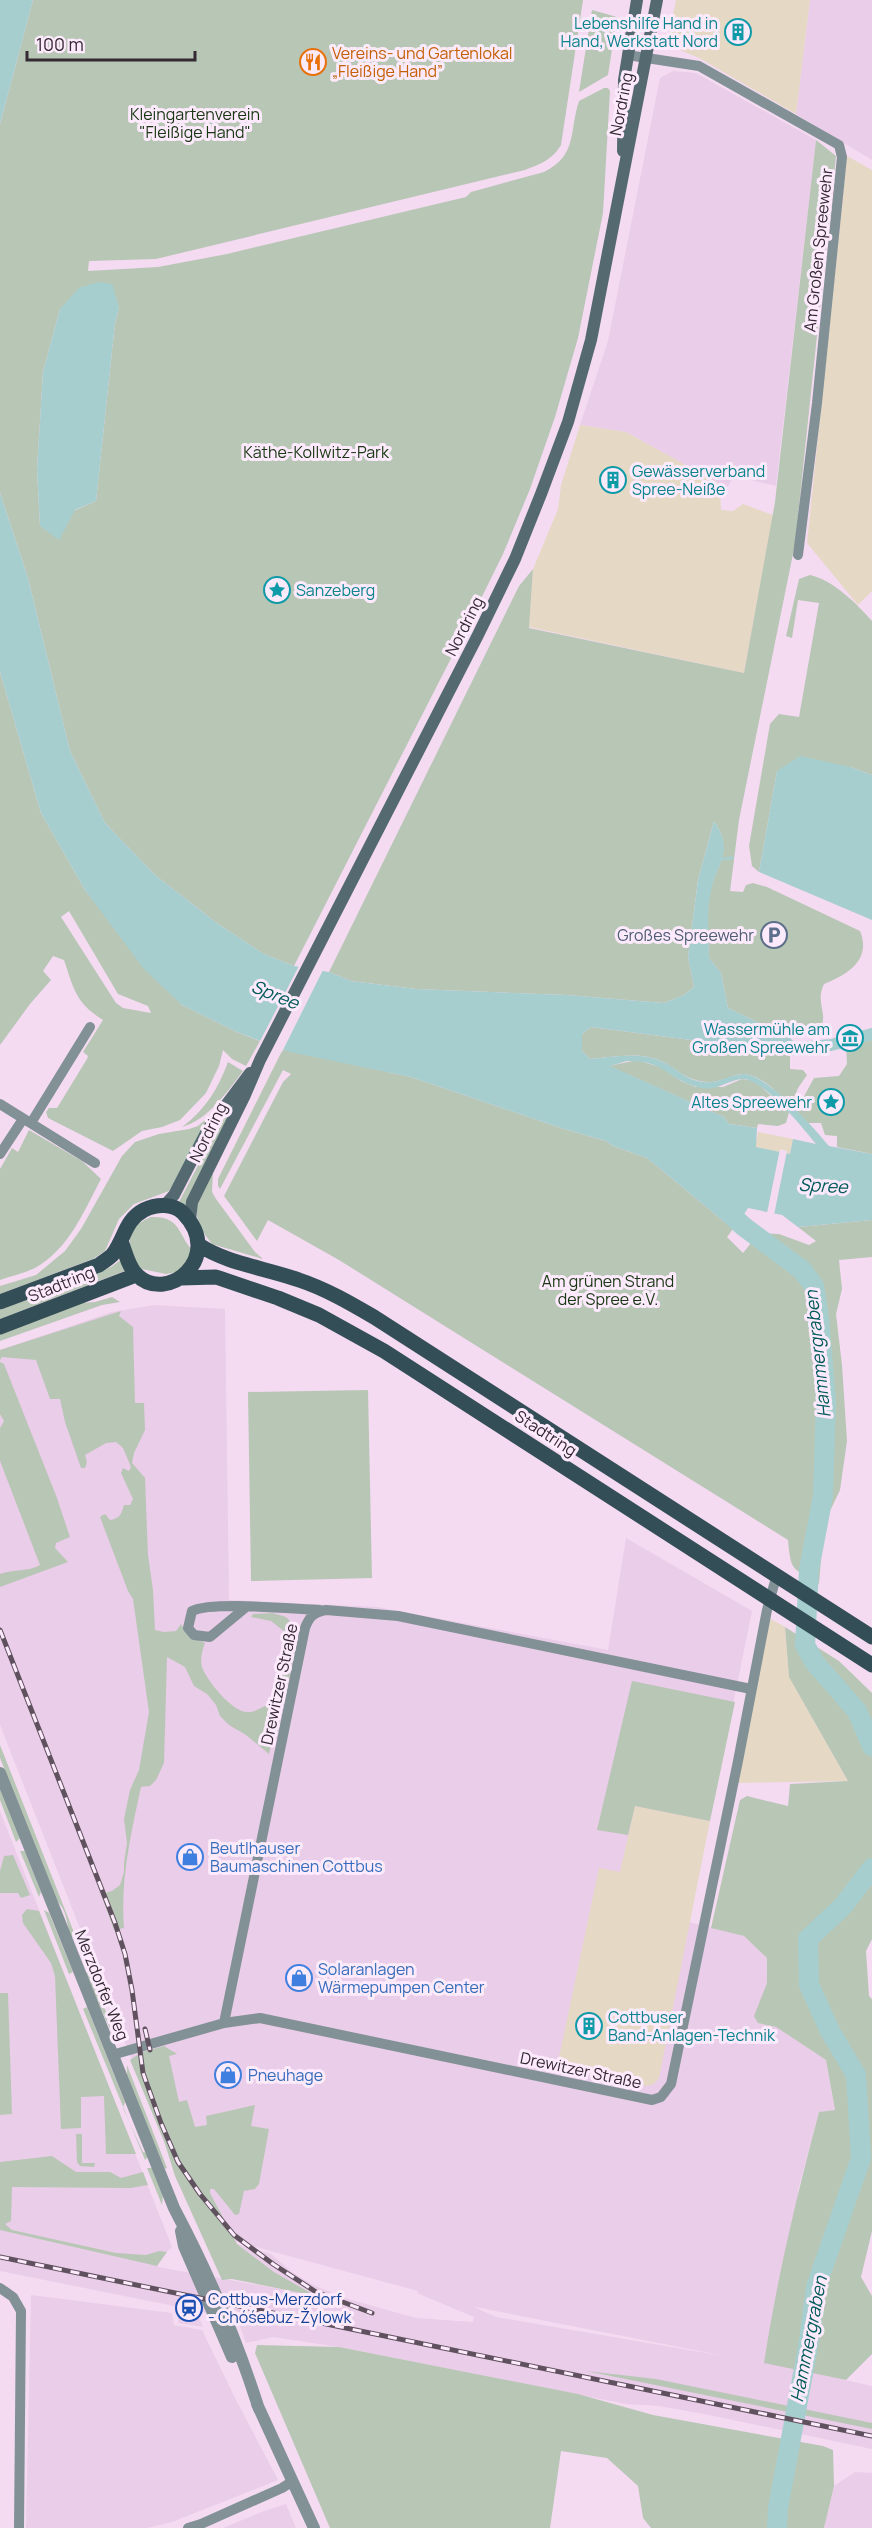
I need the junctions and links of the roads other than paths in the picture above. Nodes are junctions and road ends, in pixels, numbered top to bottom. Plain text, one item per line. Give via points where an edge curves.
1 (637, 0) edge
2 (657, 0) edge
3 (627, 55) junction
4 (646, 58) junction
5 (623, 179) junction
6 (798, 555) dead end
7 (90, 1027) dead end
8 (260, 1060) junction
9 (0, 1104) edge
10 (27, 1121) junction
11 (0, 1154) edge
12 (95, 1163) dead end
13 (164, 1206) junction
14 (190, 1220) junction
15 (121, 1241) junction
16 (199, 1245) junction
17 (136, 1275) junction
18 (181, 1278) junction
19 (0, 1302) edge
20 (0, 1327) edge
21 (783, 1579) junction
22 (770, 1599) junction
23 (245, 1608) junction
24 (326, 1610) junction
25 (872, 1636) edge
26 (872, 1665) edge
27 (752, 1689) junction
28 (0, 1773) edge
29 (224, 2024) junction
30 (112, 2055) junction
31 (0, 2288) edge
32 (293, 2481) junction
33 (19, 2528) edge
34 (188, 2528) edge
35 (315, 2528) edge

1 - 3 main road, Nordring
2 - 4 main road, Nordring
3 - 4 street, Am Großen Spreewehr
3 - 5 main road, Nordring
4 - 5 main road, Nordring
4 - 6 street, Am Großen Spreewehr via 699,66 838,145 842,157
5 - 8 main road, Nordring via 591,340 568,422 515,559
7 - 10 street
8 - 13 main road, Nordring via 208,1129 174,1195
8 - 14 main road, Nordring via 192,1202
9 - 10 street
10 - 11 street
10 - 12 street
13 - 14 main road via 179,1210
13 - 15 main road, Stadtring via 143,1211 132,1219
14 - 16 main road
15 - 17 main road
15 - 19 main road, Stadtring via 99,1265
16 - 18 main road via 195,1262
16 - 21 main road, Stadtring via 215,1256 318,1287 374,1317
17 - 18 main road, Stadtring via 157,1284
17 - 20 main road, Stadtring
18 - 22 main road, Stadtring via 216,1277 319,1315 443,1388
21 - 22 street, Drewitzer Straße
21 - 25 main road, Stadtring
22 - 26 main road, Stadtring
22 - 27 street, Drewitzer Straße
23 - 23 street via 202,1607 192,1611 188,1628 194,1635 210,1636
23 - 24 street
24 - 27 street via 398,1616
24 - 29 street, Drewitzer Straße via 311,1616 305,1628
27 - 29 street, Drewitzer Straße via 672,2084 661,2097 648,2099 260,2018
28 - 30 street, Merzdorfer Weg
29 - 30 street, Drewitzer Straße
30 - 32 street, Merzdorfer Weg via 174,2208 184,2246
31 - 33 street via 13,2297 21,2311
32 - 34 street
32 - 35 street, Merzdorfer Weg

